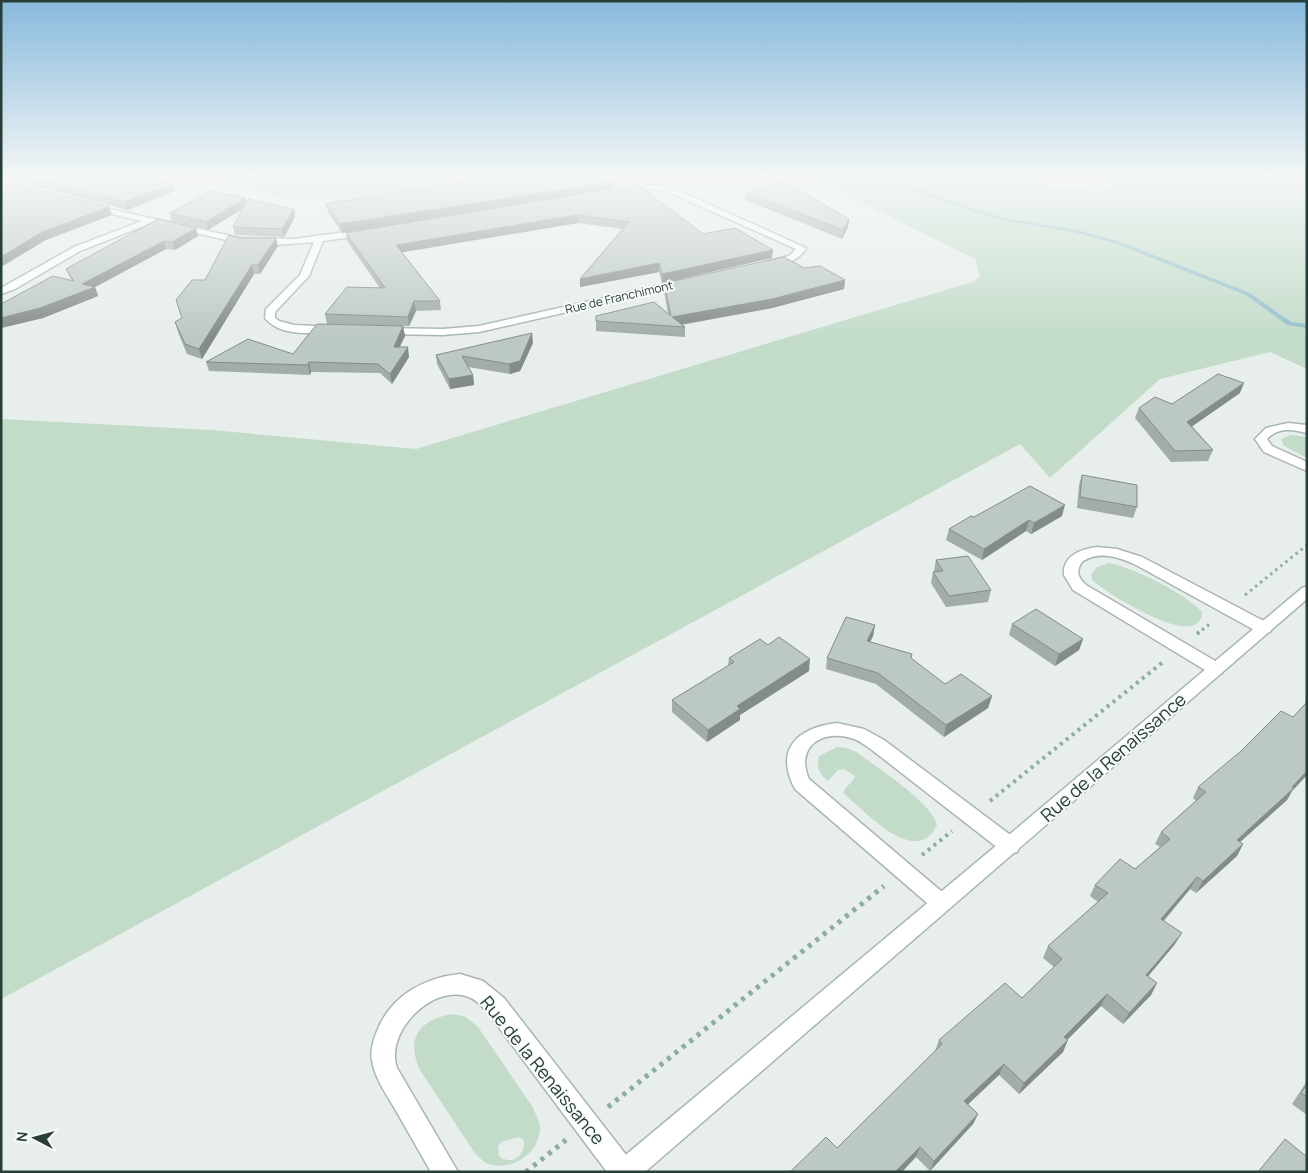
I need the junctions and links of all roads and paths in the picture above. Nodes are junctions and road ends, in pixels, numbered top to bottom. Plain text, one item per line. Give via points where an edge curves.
1 (127, 230) edge
2 (190, 230) edge
3 (760, 230) edge
4 (374, 231) edge
5 (319, 241) junction
6 (761, 265) edge
7 (693, 281) edge
8 (1, 291) edge
9 (340, 330) edge
10 (375, 330) edge
11 (1307, 429) edge
12 (1307, 467) edge
13 (1307, 545) edge
14 (1307, 591) edge
15 (1228, 608) junction
16 (1264, 628) junction
17 (1180, 648) junction
18 (1216, 669) junction
19 (971, 816) junction
20 (1010, 846) junction
21 (904, 870) junction
22 (941, 903) junction
23 (636, 1084) dead end
24 (445, 1172) edge
25 (624, 1172) edge

1 - 8 street via 77,249
2 - 5 street via 241,241
3 - 6 street via 802,250 794,257
4 - 5 street
5 - 9 street via 304,276 269,316 274,324 288,328
7 - 10 street, Rue de Franchimont via 479,329 443,332
11 - 12 street via 1282,427 1266,432 1261,439 1268,449
13 - 15 path
14 - 16 street, Rue de la Renaissance
15 - 16 street
15 - 17 path
15 - 17 street via 1119,553 1089,552 1075,560 1070,571 1083,591
16 - 18 street, Rue de la Renaissance
17 - 18 street
17 - 19 path
18 - 20 street, Rue de la Renaissance
19 - 20 street
19 - 21 path
19 - 21 street via 860,734 826,731 806,740 798,747 794,764 802,784
20 - 22 street, Rue de la Renaissance
21 - 22 street
21 - 23 path
22 - 25 street, Rue de la Renaissance
24 - 25 street, Rue de la Renaissance via 387,1073 384,1045 396,1018 419,997 450,984 465,984 477,989 503,1014

